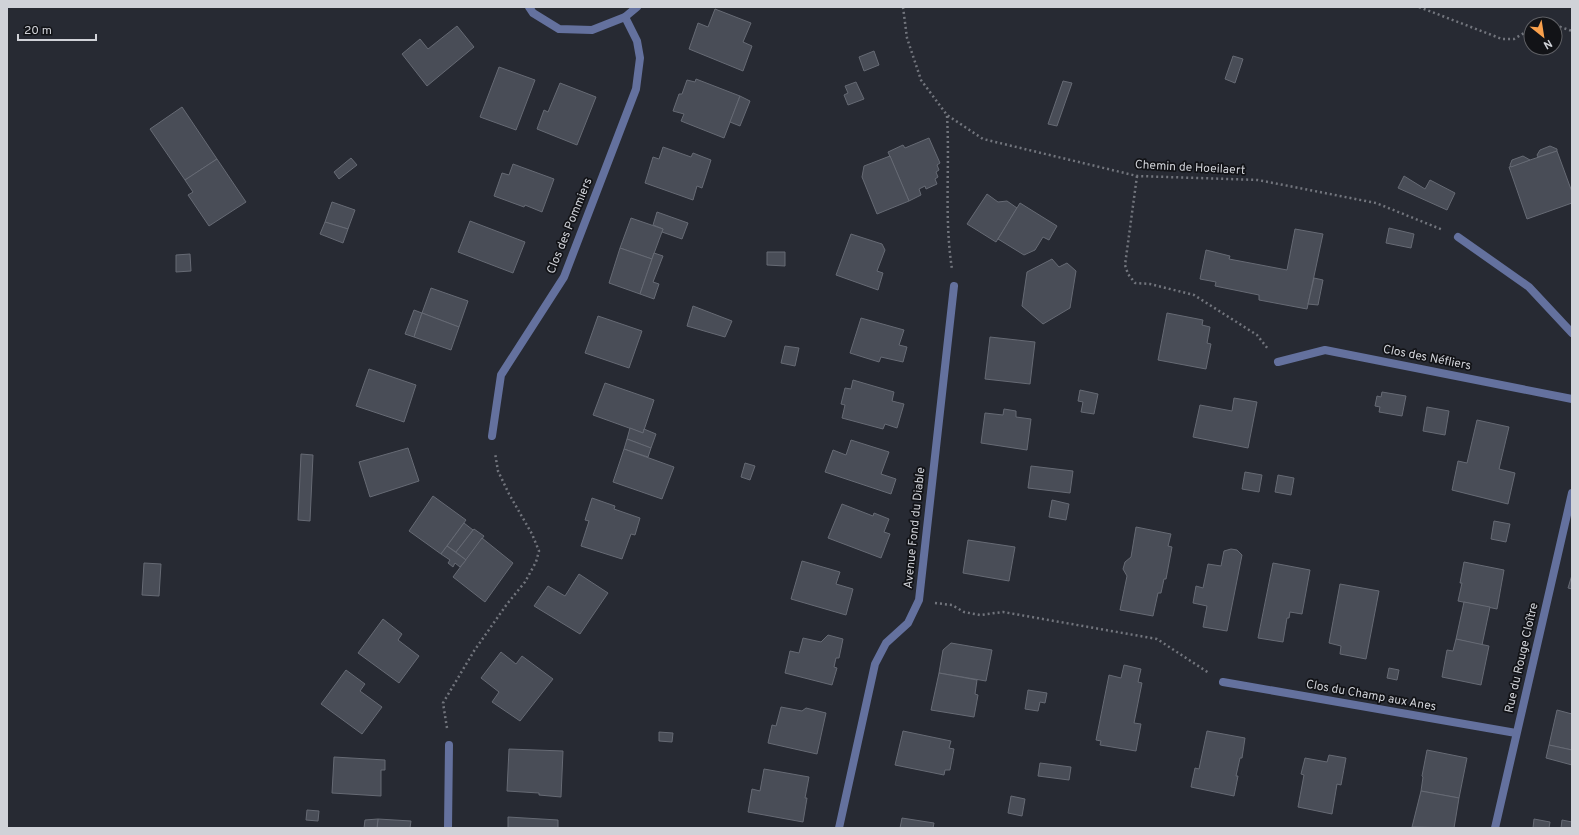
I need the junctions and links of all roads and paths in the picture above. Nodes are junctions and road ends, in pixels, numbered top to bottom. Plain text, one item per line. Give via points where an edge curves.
1 (529, 7) edge
2 (637, 7) edge
3 (903, 7) edge
4 (1419, 7) edge
5 (625, 17) junction
6 (1523, 34) edge
7 (947, 115) junction
8 (1137, 176) junction
9 (1458, 237) joint
10 (954, 286) joint
11 (1572, 334) edge
12 (1278, 362) joint
13 (1572, 399) edge
14 (492, 436) joint
15 (1572, 493) edge
16 (919, 600) junction
17 (1222, 682) joint
18 (1516, 733) junction
19 (449, 745) joint
20 (448, 828) edge
21 (838, 828) edge
22 (1495, 828) edge

1 - 5 street via 559,29 592,30
2 - 5 street
3 - 7 path, Chemin de Hoeilaert via 907,38 921,80
4 - 6 path via 1502,39 1514,39
5 - 14 street, Clos des Pommiers via 637,42 640,58 636,89 564,277 501,375
7 - 8 path, Chemin de Hoeilaert via 983,138
7 - 10 path via 948,246
8 - 9 path, Chemin de Hoeilaert via 1258,180 1376,203
8 - 12 path via 1125,266 1128,274 1135,283 1150,284 1194,295 1257,335
9 - 11 street via 1529,287
10 - 16 street, Avenue Fond du Diable
12 - 13 street, Clos des Néfliers via 1324,350
14 - 19 path via 498,471 539,551 525,582 474,651 443,702
15 - 18 street, Rue du Rouge Cloître
16 - 17 path via 952,605 964,612 980,615 1003,612 1157,639
16 - 21 street, Avenue Fond du Diable via 908,623 886,643 875,664
17 - 18 street, Clos du Champ aux Anes
18 - 22 street, Rue du Rouge Cloître
19 - 20 street

